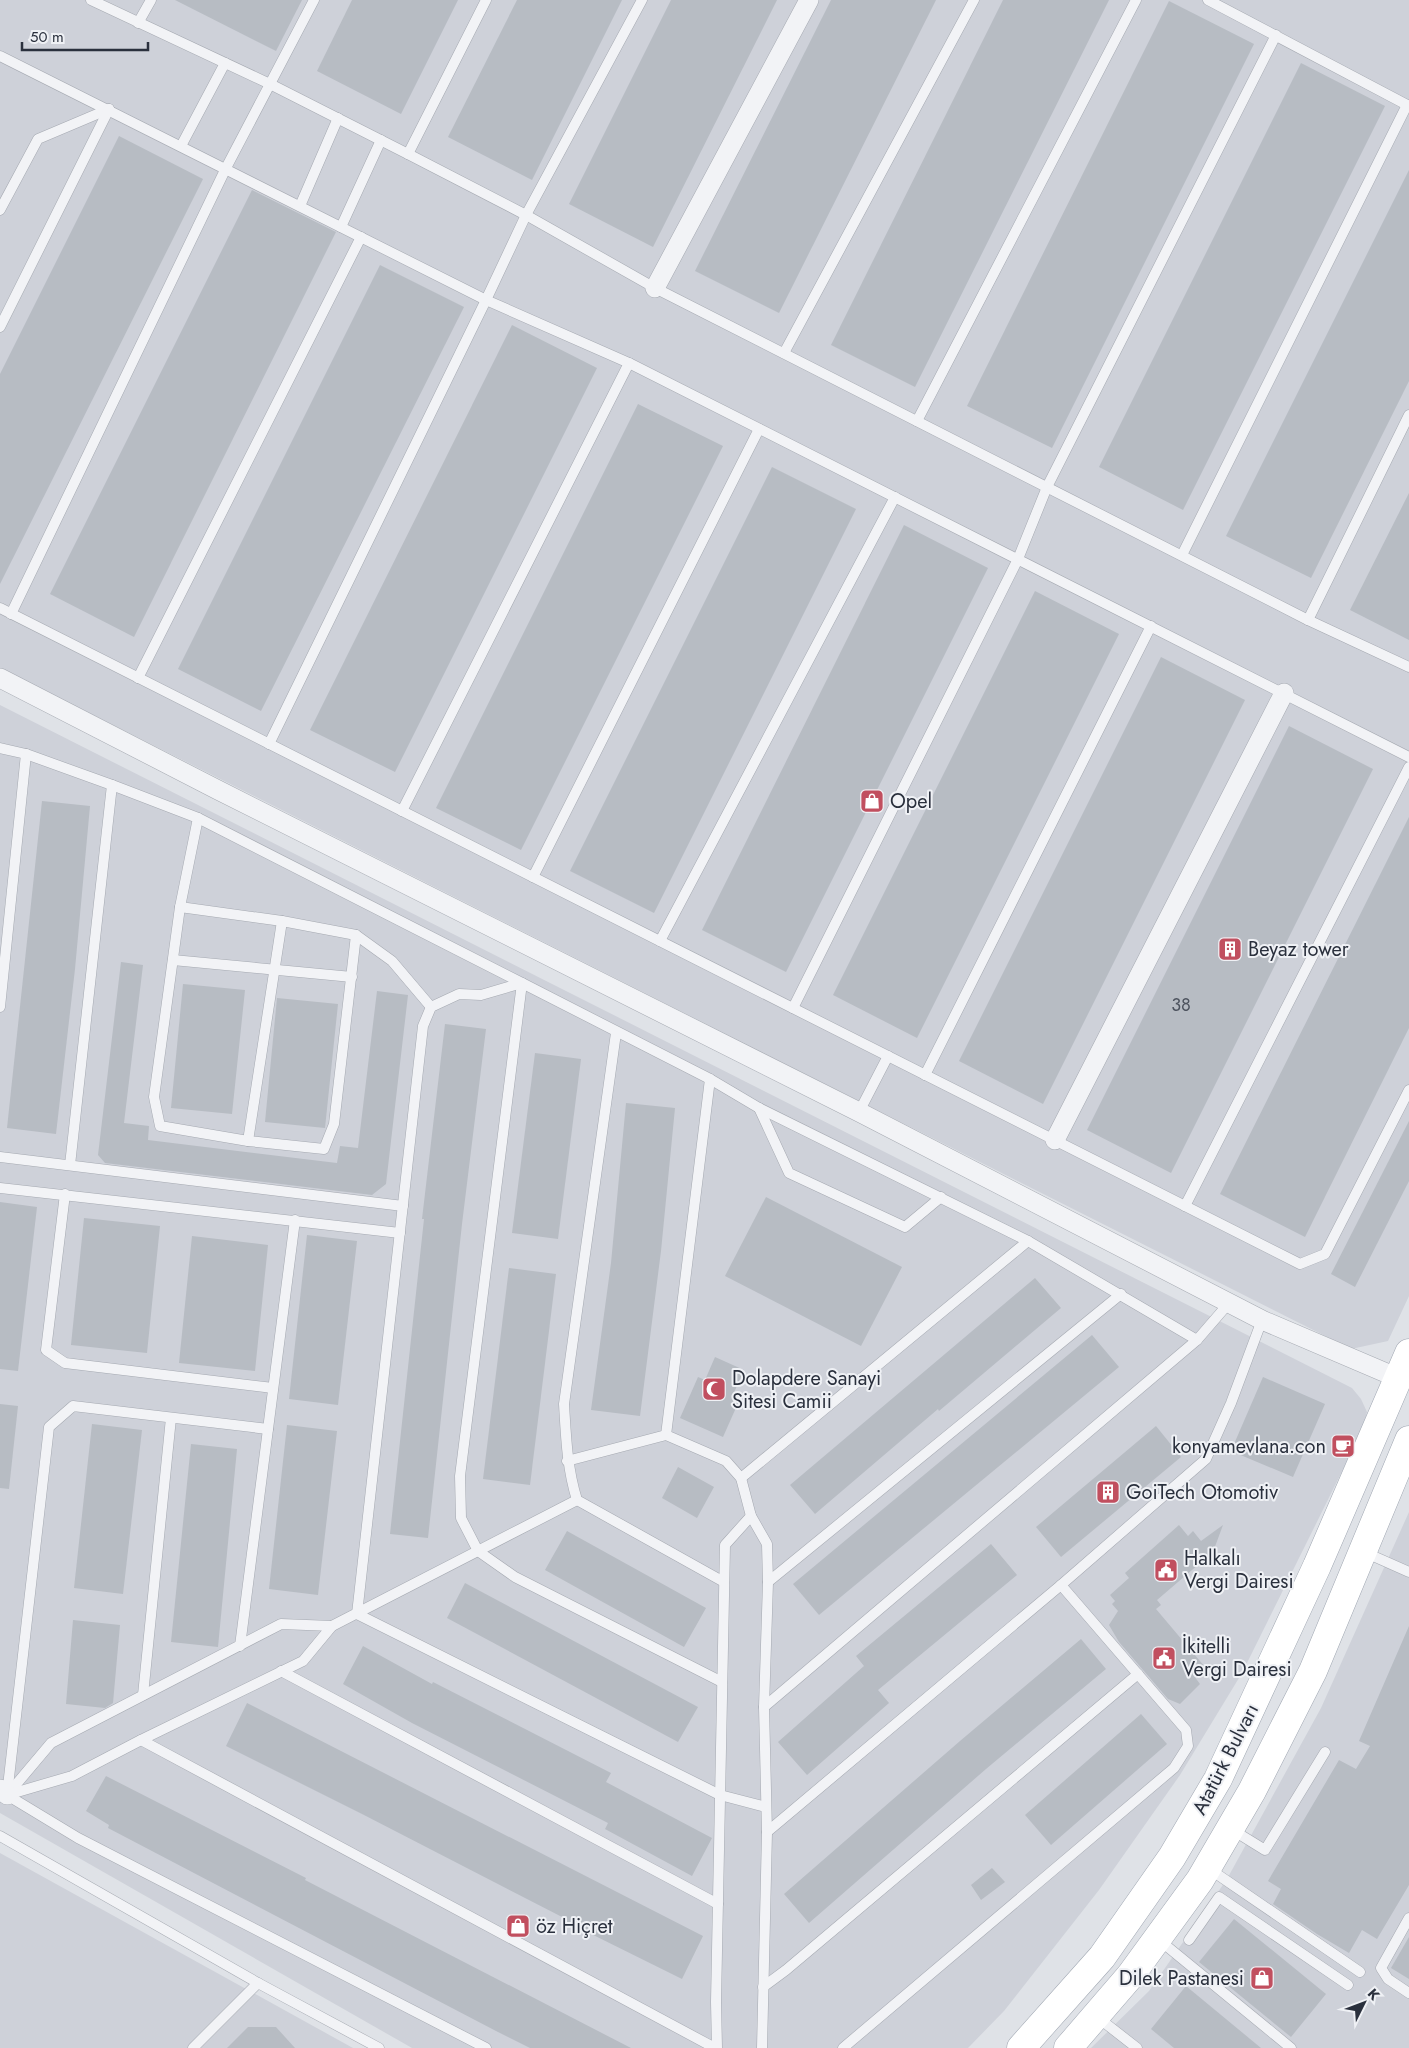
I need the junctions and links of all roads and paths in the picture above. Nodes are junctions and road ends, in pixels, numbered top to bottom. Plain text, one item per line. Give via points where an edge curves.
1 (91, 0) edge
2 (151, 0) edge
3 (314, 0) edge
4 (486, 0) edge
5 (642, 0) edge
6 (809, 0) edge
7 (974, 0) edge
8 (1136, 0) edge
9 (1208, 0) edge
10 (138, 23) junction
11 (1276, 35) junction
12 (0, 56) edge
13 (225, 63) junction
14 (270, 84) junction
15 (1408, 105) edge
16 (109, 109) junction
17 (338, 118) junction
18 (381, 140) junction
19 (181, 146) junction
20 (408, 154) junction
21 (226, 168) junction
22 (300, 206) junction
23 (0, 210) edge
24 (526, 216) junction
25 (341, 227) junction
26 (361, 237) junction
27 (655, 288) junction
28 (486, 300) junction
29 (0, 327) edge
30 (784, 353) junction
31 (629, 363) junction
32 (1409, 415) edge
33 (917, 421) junction
34 (759, 429) junction
35 (1046, 487) junction
36 (895, 497) junction
37 (1182, 555) junction
38 (1018, 559) junction
39 (0, 608) edge
40 (12, 614) junction
41 (1308, 620) junction
42 (1151, 626) junction
43 (1409, 667) edge
44 (0, 678) edge
45 (138, 678) junction
46 (1284, 693) junction
47 (269, 744) junction
48 (0, 748) edge
49 (26, 754) junction
50 (1409, 757) edge
51 (1409, 766) edge
52 (112, 785) junction
53 (402, 810) junction
54 (198, 818) junction
55 (533, 877) junction
56 (180, 907) junction
57 (282, 921) junction
58 (356, 935) junction
59 (660, 941) junction
60 (172, 960) junction
61 (275, 970) junction
62 (352, 977) junction
63 (522, 983) junction
64 (0, 1007) edge
65 (431, 1007) junction
66 (793, 1008) junction
67 (616, 1033) junction
68 (888, 1056) junction
69 (925, 1075) junction
70 (710, 1079) junction
71 (1409, 1090) edge
72 (759, 1108) junction
73 (859, 1112) junction
74 (1055, 1140) junction
75 (248, 1141) junction
76 (0, 1156) edge
77 (70, 1165) junction
78 (0, 1188) edge
79 (65, 1194) junction
80 (941, 1197) junction
81 (403, 1206) junction
82 (1185, 1206) junction
83 (295, 1220) junction
84 (400, 1233) junction
85 (1028, 1241) junction
86 (1121, 1294) junction
87 (1229, 1303) junction
88 (1262, 1320) junction
89 (1197, 1340) junction
90 (1409, 1353) edge
91 (1398, 1378) junction
92 (273, 1388) junction
93 (171, 1418) junction
94 (268, 1429) junction
95 (666, 1435) junction
96 (1409, 1440) edge
97 (567, 1461) junction
98 (741, 1478) junction
99 (577, 1500) junction
100 (751, 1516) junction
101 (478, 1551) junction
102 (1363, 1551) junction
103 (1409, 1572) edge
104 (724, 1582) junction
105 (768, 1582) junction
106 (1061, 1585) junction
107 (357, 1614) junction
108 (332, 1626) junction
109 (240, 1646) junction
110 (281, 1671) junction
111 (1138, 1674) junction
112 (722, 1682) junction
113 (143, 1695) junction
114 (764, 1707) junction
115 (142, 1740) junction
116 (1325, 1752) dead end
117 (2, 1792) edge
118 (720, 1795) junction
119 (766, 1807) junction
120 (1230, 1829) junction
121 (766, 1832) junction
122 (0, 1836) edge
123 (1207, 1868) junction
124 (718, 1904) junction
125 (1191, 1914) junction
126 (1409, 1918) edge
127 (1157, 1939) junction
128 (1189, 1940) dead end
129 (1360, 1972) dead end
130 (258, 1983) junction
131 (1348, 1985) dead end
132 (763, 1987) junction
133 (1409, 1993) edge
134 (1096, 2016) junction
135 (194, 2048) edge
136 (379, 2048) edge
137 (486, 2048) edge
138 (716, 2048) edge
139 (762, 2048) edge
140 (843, 2048) edge
141 (1021, 2048) edge
142 (1068, 2048) edge
143 (1137, 2048) edge
144 (1291, 2048) edge

1 - 10 lane
2 - 10 lane
3 - 14 lane
4 - 20 lane
5 - 24 lane
6 - 27 street
7 - 30 lane
8 - 33 lane
9 - 11 lane
10 - 13 lane
11 - 15 lane
11 - 35 lane
12 - 16 lane
13 - 14 lane
13 - 19 lane
14 - 17 lane
14 - 21 lane
15 - 37 lane
16 - 19 lane
16 - 23 lane via 38,139
16 - 29 lane
17 - 18 lane
17 - 22 lane
18 - 20 lane
18 - 25 lane
19 - 21 lane
20 - 24 lane
21 - 22 lane
21 - 40 lane
22 - 25 lane
24 - 27 lane
24 - 28 lane
25 - 26 lane
26 - 28 lane
26 - 45 lane
27 - 30 lane
28 - 31 lane
28 - 47 lane
30 - 33 lane
31 - 34 lane
31 - 53 lane
32 - 41 lane
33 - 35 lane
34 - 36 lane
34 - 55 lane
35 - 37 lane
35 - 38 lane
36 - 38 lane
36 - 59 lane
37 - 41 lane
38 - 42 lane
38 - 66 lane
39 - 40 lane
40 - 45 lane
41 - 43 lane
42 - 46 lane
42 - 69 lane
44 - 73 street
45 - 47 lane
46 - 50 lane
46 - 74 street
47 - 53 lane
48 - 49 lane
49 - 52 lane
49 - 64 lane
51 - 82 lane
52 - 54 lane
52 - 77 lane
53 - 55 lane
54 - 56 lane
54 - 63 lane
55 - 59 lane
56 - 57 lane
56 - 60 lane
57 - 58 lane
57 - 61 lane
58 - 62 lane
58 - 65 lane via 392,961
59 - 66 lane
60 - 61 lane
60 - 75 lane via 154,1097 160,1126
61 - 62 lane
61 - 75 lane
62 - 75 lane via 334,1124 324,1149
63 - 65 lane via 481,995 459,994
63 - 67 lane
63 - 101 lane via 460,1476 461,1518
65 - 81 lane via 423,1026
66 - 68 lane
67 - 70 lane
67 - 97 lane via 564,1404
68 - 69 lane
68 - 73 lane
69 - 74 lane
70 - 72 lane
70 - 95 lane
71 - 82 lane via 1325,1254 1300,1264
72 - 80 lane
72 - 80 lane via 789,1173 905,1227
73 - 87 street
74 - 82 lane
76 - 77 lane
77 - 81 lane
78 - 79 lane
79 - 83 lane
79 - 92 lane via 46,1350 65,1364
80 - 85 lane
81 - 84 lane
83 - 84 lane
83 - 92 lane
84 - 107 lane
85 - 86 lane
85 - 98 lane
86 - 89 lane
86 - 105 lane
87 - 88 street
87 - 89 lane
88 - 91 street
88 - 106 lane via 1206,1459
89 - 114 lane
90 - 91 main road, Atatürk Bulvarı
91 - 141 main road, Atatürk Bulvarı via 1317,1566 1218,1779 1172,1857 1102,1957
92 - 94 lane
93 - 94 lane
93 - 113 lane
93 - 117 lane via 72,1406 49,1427
94 - 109 lane
95 - 97 lane
95 - 98 lane via 726,1461
96 - 102 main road, Atatürk Bulvarı
97 - 99 lane
98 - 100 lane
99 - 101 lane
99 - 104 lane
100 - 104 lane via 725,1545
100 - 105 lane via 767,1544
101 - 107 lane
101 - 112 lane via 515,1577
102 - 103 lane
102 - 120 main road, Atatürk Bulvarı via 1313,1670
104 - 112 lane
105 - 114 lane
106 - 111 lane
106 - 121 lane
107 - 108 lane
107 - 118 lane
108 - 109 lane via 281,1624
108 - 110 lane via 303,1661
109 - 113 lane
110 - 115 lane
110 - 124 lane
111 - 132 lane
111 - 140 lane via 1186,1730 1188,1746 1174,1768
112 - 118 lane
113 - 117 lane via 51,1743
114 - 119 lane
115 - 117 lane via 72,1776
115 - 138 lane
116 - 120 lane via 1265,1850
117 - 137 lane via 78,1838
118 - 119 lane
118 - 124 lane
119 - 121 lane
120 - 123 main road, Atatürk Bulvarı
121 - 132 lane
122 - 130 lane
123 - 125 main road, Atatürk Bulvarı
123 - 129 lane
124 - 138 lane
125 - 127 main road, Atatürk Bulvarı
125 - 128 lane
125 - 131 lane via 1219,1897
126 - 133 lane via 1381,1968 1388,1979
127 - 134 main road, Atatürk Bulvarı
127 - 144 lane
130 - 135 lane
130 - 136 lane
132 - 139 lane
134 - 142 main road, Atatürk Bulvarı
134 - 143 lane

